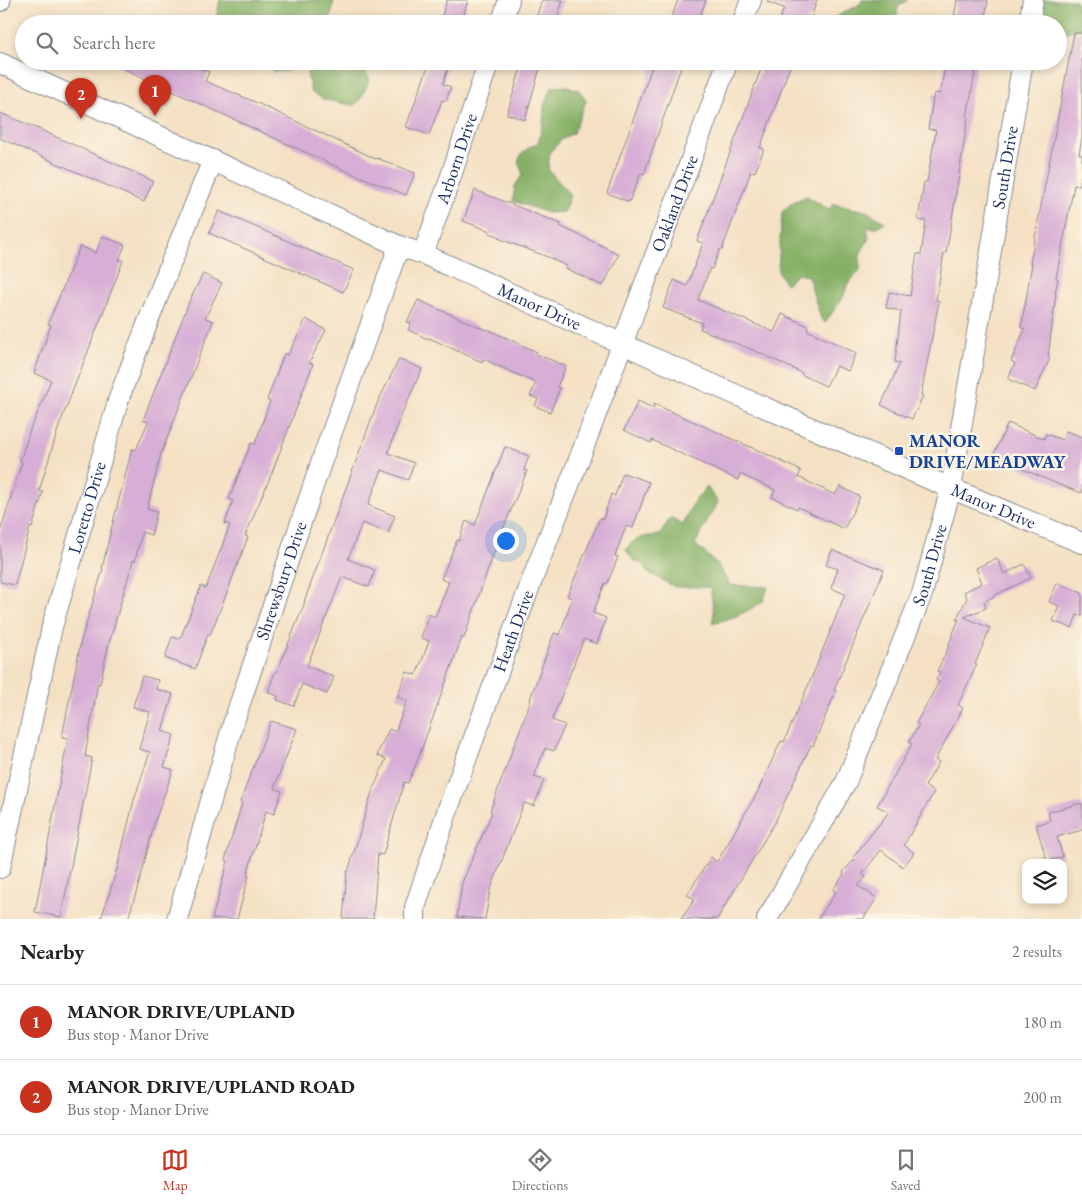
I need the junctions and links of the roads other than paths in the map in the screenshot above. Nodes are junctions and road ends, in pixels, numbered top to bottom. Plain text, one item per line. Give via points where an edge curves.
1 (509, 0) edge
2 (751, 0) edge
3 (1033, 0) edge
4 (504, 15) edge
5 (745, 15) edge
6 (1030, 15) edge
7 (0, 63) edge
8 (15, 70) edge
9 (15, 70) edge
10 (486, 70) edge
11 (725, 70) edge
12 (1021, 70) edge
13 (213, 160) junction
14 (399, 246) junction
15 (423, 254) junction
16 (621, 344) junction
17 (950, 488) junction
18 (1082, 543) edge
19 (0, 868) edge
20 (177, 919) edge
21 (415, 919) edge
22 (766, 919) edge

1 - 4 street
2 - 5 street
3 - 6 street
7 - 9 street, Manor Drive
8 - 13 street, Manor Drive
10 - 15 street, Arborn Drive
11 - 16 street, Oakland Drive
12 - 17 street, South Drive
13 - 14 street, Manor Drive
13 - 19 street, Loretto Drive via 120,395 52,627
14 - 15 street, Manor Drive
14 - 20 street, Shrewsbury Drive via 323,457 236,715
15 - 16 street, Manor Drive
16 - 17 street, Manor Drive
16 - 21 street, Heath Drive via 449,806 415,907
17 - 18 street, Manor Drive
17 - 22 street, South Drive via 922,594 846,782

